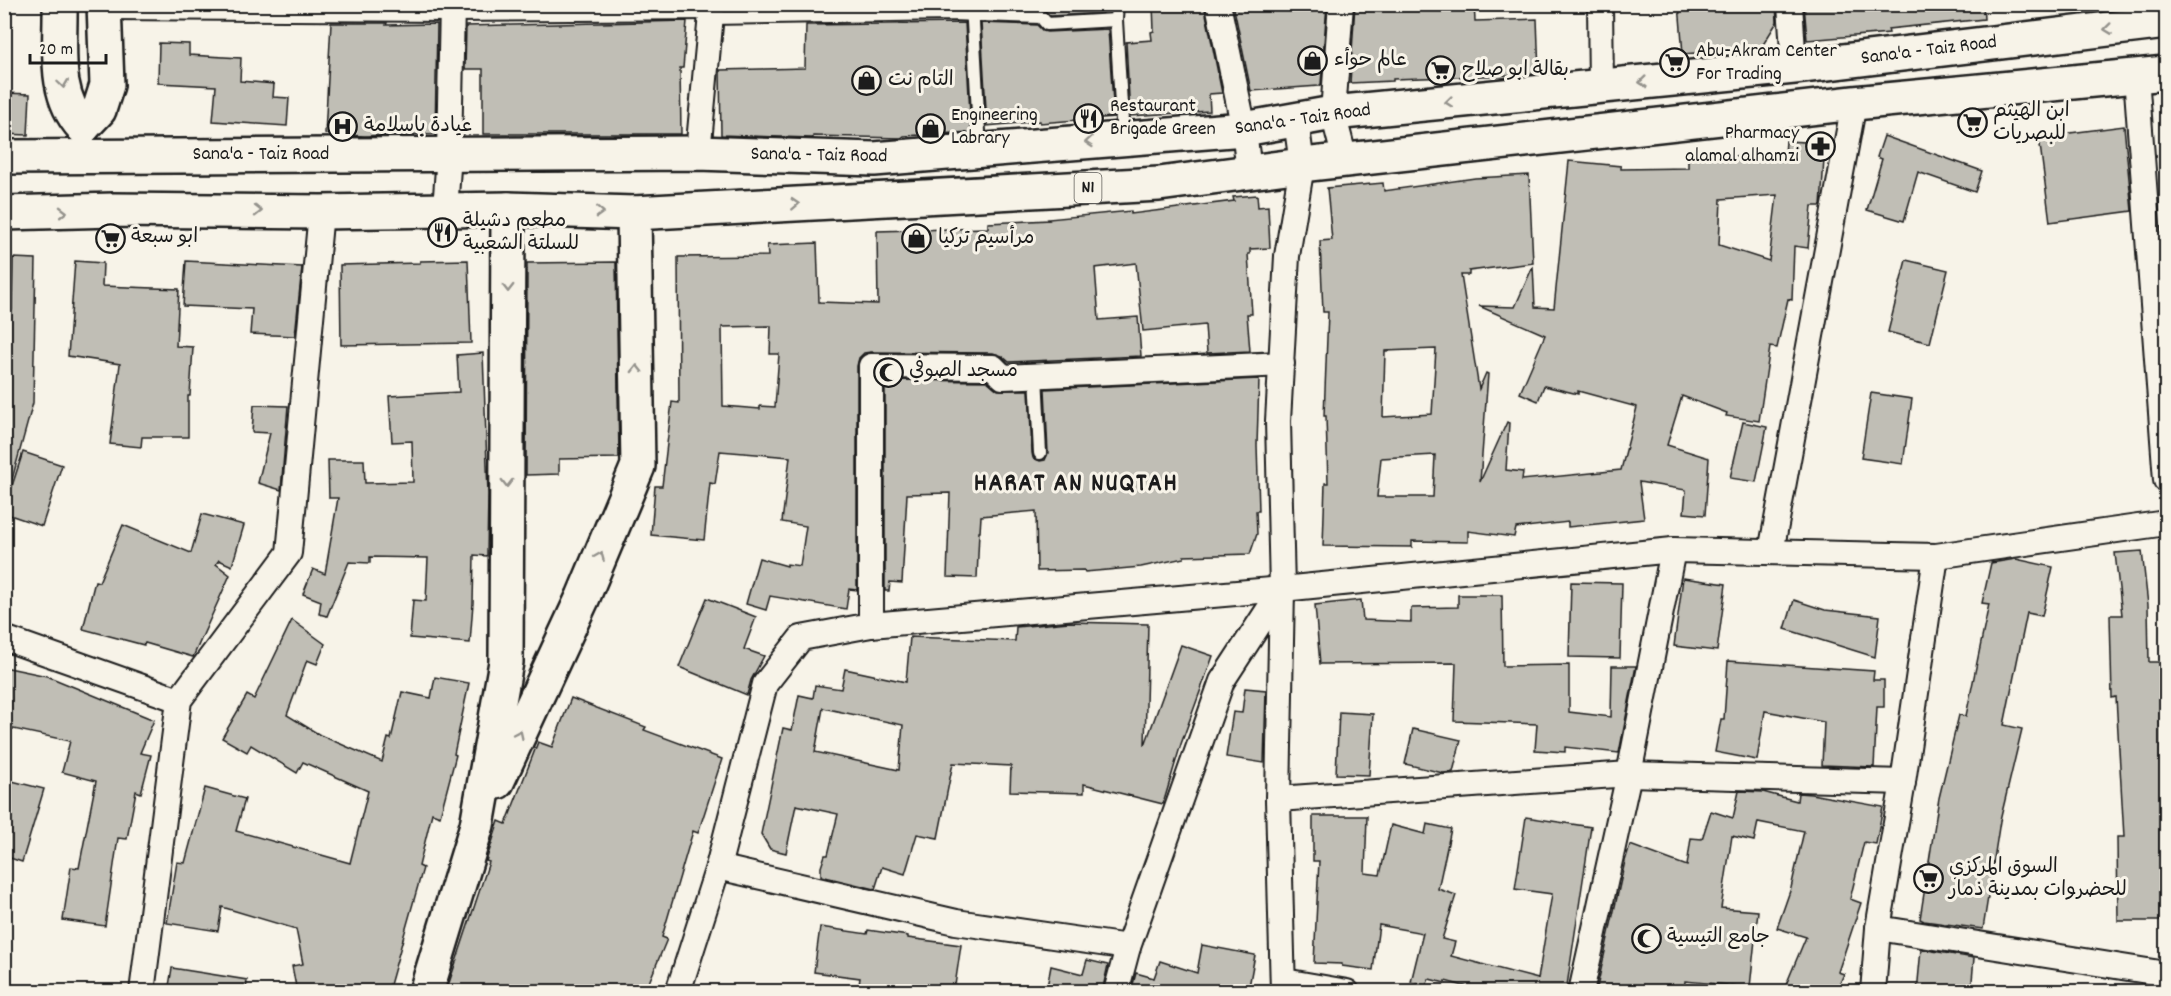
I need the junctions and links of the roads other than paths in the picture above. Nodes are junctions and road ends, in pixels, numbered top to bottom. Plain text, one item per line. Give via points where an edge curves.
1 (60, 4) edge
2 (1117, 4) edge
3 (1218, 4) edge
4 (1341, 4) edge
5 (1600, 4) edge
6 (1790, 4) edge
7 (104, 6) edge
8 (452, 7) edge
9 (971, 9) edge
10 (711, 10) edge
11 (919, 10) edge
12 (1116, 20) junction
13 (2163, 20) edge
14 (1794, 67) junction
15 (2151, 74) edge
16 (1601, 86) junction
17 (1854, 103) junction
18 (1333, 113) junction
19 (1296, 120) junction
20 (1244, 129) junction
21 (1123, 139) junction
22 (84, 141) junction
23 (980, 150) junction
24 (698, 153) junction
25 (449, 154) junction
26 (4, 157) edge
27 (1345, 160) junction
28 (1302, 165) junction
29 (1248, 173) junction
30 (508, 209) junction
31 (445, 210) junction
32 (321, 212) junction
33 (4, 213) edge
34 (634, 213) junction
35 (1282, 364) junction
36 (1036, 375) junction
37 (1040, 453) dead end
38 (2166, 480) edge
39 (2166, 523) edge
40 (1673, 550) junction
41 (1771, 552) junction
42 (1936, 556) junction
43 (1282, 589) junction
44 (871, 625) junction
45 (4, 638) edge
46 (178, 700) junction
47 (1629, 774) junction
48 (1903, 782) junction
49 (1278, 798) junction
50 (477, 825) junction
51 (718, 867) junction
52 (1878, 928) junction
53 (1128, 947) junction
54 (2166, 974) edge
55 (1283, 986) edge
56 (142, 992) edge
57 (426, 992) edge
58 (678, 992) edge
59 (1116, 992) edge
60 (1347, 992) edge
61 (1581, 992) edge
62 (1873, 992) edge

1 -> 22 main road via 61,86
2 - 12 lane
3 - 20 street
4 - 18 street
5 - 16 street
6 - 14 street
7 - 8 street
7 - 22 main road via 107,85
8 - 10 street
8 - 25 street
9 - 11 lane
9 - 12 lane via 1041,17 1047,24
9 - 23 lane
10 - 11 lane
10 - 24 street
12 - 21 lane
13 -> 14 main road, Sana'a - Taiz Road
14 -> 16 main road, Sana'a - Taiz Road
15 - 17 main road, N1
15 - 38 street
16 -> 18 main road, Sana'a - Taiz Road
17 - 27 main road, N1
17 - 41 street
18 - 19 main road, Sana'a - Taiz Road
18 - 27 street
19 - 20 main road, Sana'a - Taiz Road
19 - 28 street
20 - 21 main road, Sana'a - Taiz Road
20 - 29 street
21 -> 23 main road, Sana'a - Taiz Road
22 - 25 main road, Sana'a - Taiz Road
22 - 26 main road, Sana'a - Taiz Road
23 - 24 main road, Sana'a - Taiz Road via 873,159
24 - 25 main road, Sana'a - Taiz Road
25 - 31 street
27 - 28 main road, N1
28 - 29 main road, N1
28 - 35 street via 1287,256
34 -> 29 main road, N1 via 1159,184
30 - 31 main road, N1
30 -> 34 main road, N1
30 -> 50 main road via 507,662
31 - 32 main road, N1
33 -> 32 main road, N1
32 - 46 street via 289,553
50 -> 34 main road via 583,597 638,466
35 - 36 street
35 - 43 street via 1278,421
36 - 37 lane
36 - 44 street via 1003,377 993,367 871,366
39 - 42 street
40 - 41 street
40 - 43 street
40 - 47 street
41 - 42 street
42 - 48 street
43 - 44 street
43 - 49 street
43 - 53 street via 1222,681
44 - 51 street via 801,638 765,684
45 - 46 street
46 - 56 street
47 - 48 street
47 - 49 street
47 - 61 street
48 - 52 street
49 - 55 street
50 - 57 main road
51 - 53 street via 956,922
51 - 58 street
52 - 54 street
52 - 62 street
53 - 59 street
55 - 60 street

